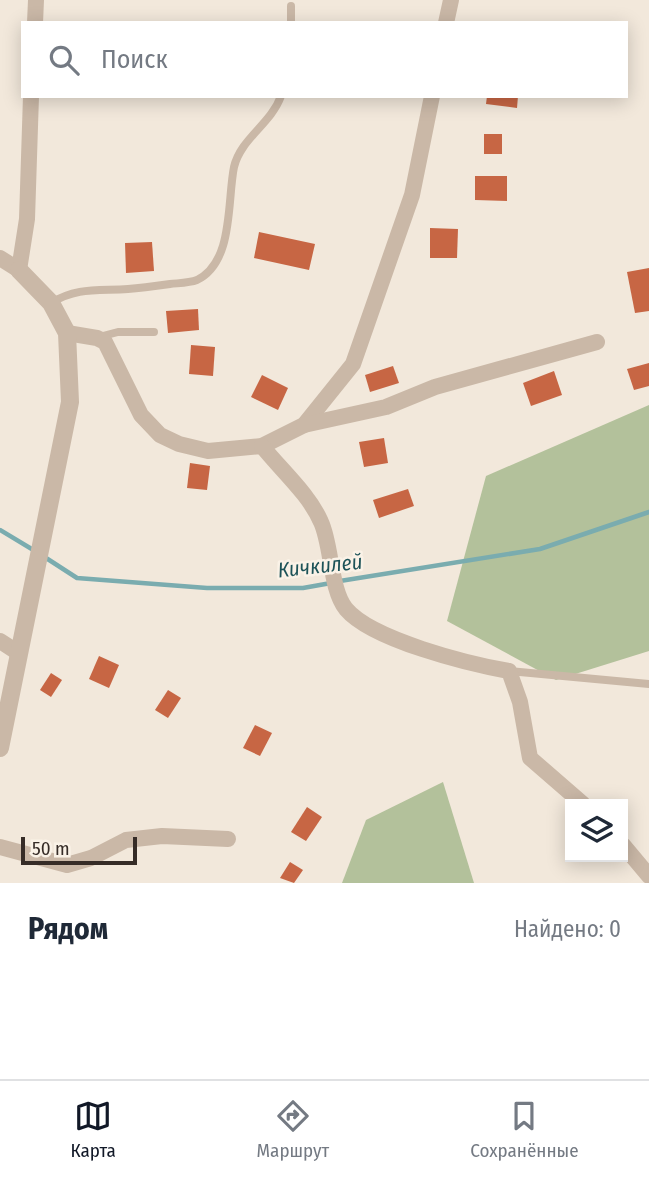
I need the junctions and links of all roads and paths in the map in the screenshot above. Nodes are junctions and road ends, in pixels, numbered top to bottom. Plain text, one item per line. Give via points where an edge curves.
1 (36, 0) edge
2 (451, 0) edge
3 (291, 6) dead end
4 (35, 21) edge
5 (291, 21) edge
6 (446, 21) edge
7 (31, 98) edge
8 (280, 98) edge
9 (432, 98) edge
10 (0, 258) edge
11 (19, 270) junction
12 (51, 303) junction
13 (154, 332) dead end
14 (67, 333) junction
15 (97, 338) junction
16 (597, 342) dead end
17 (304, 425) junction
18 (262, 446) junction
19 (0, 640) edge
20 (17, 652) junction
21 (509, 671) junction
22 (649, 684) edge
23 (0, 748) edge
24 (577, 799) edge
25 (228, 839) dead end
26 (0, 847) edge
27 (628, 851) edge
28 (649, 876) edge

1 - 4 street
2 - 6 street
3 - 5 lane
7 - 11 street via 27,219
8 - 12 lane via 244,144 234,165 224,243 211,270 195,281 84,289
9 - 17 street via 412,195 353,364
10 - 11 street
11 - 12 street
12 - 14 street
13 - 15 lane via 118,332
14 - 15 street
14 - 20 street via 70,402
15 - 18 street via 111,350 141,415 160,435 208,451
16 - 17 street via 436,387 386,407
17 - 18 street
18 - 21 street via 320,519 338,595 358,620 400,640
19 - 20 street
20 - 23 street
21 - 22 lane
21 - 24 street via 530,758
25 - 26 street via 162,836 127,840 67,865
27 - 28 street

